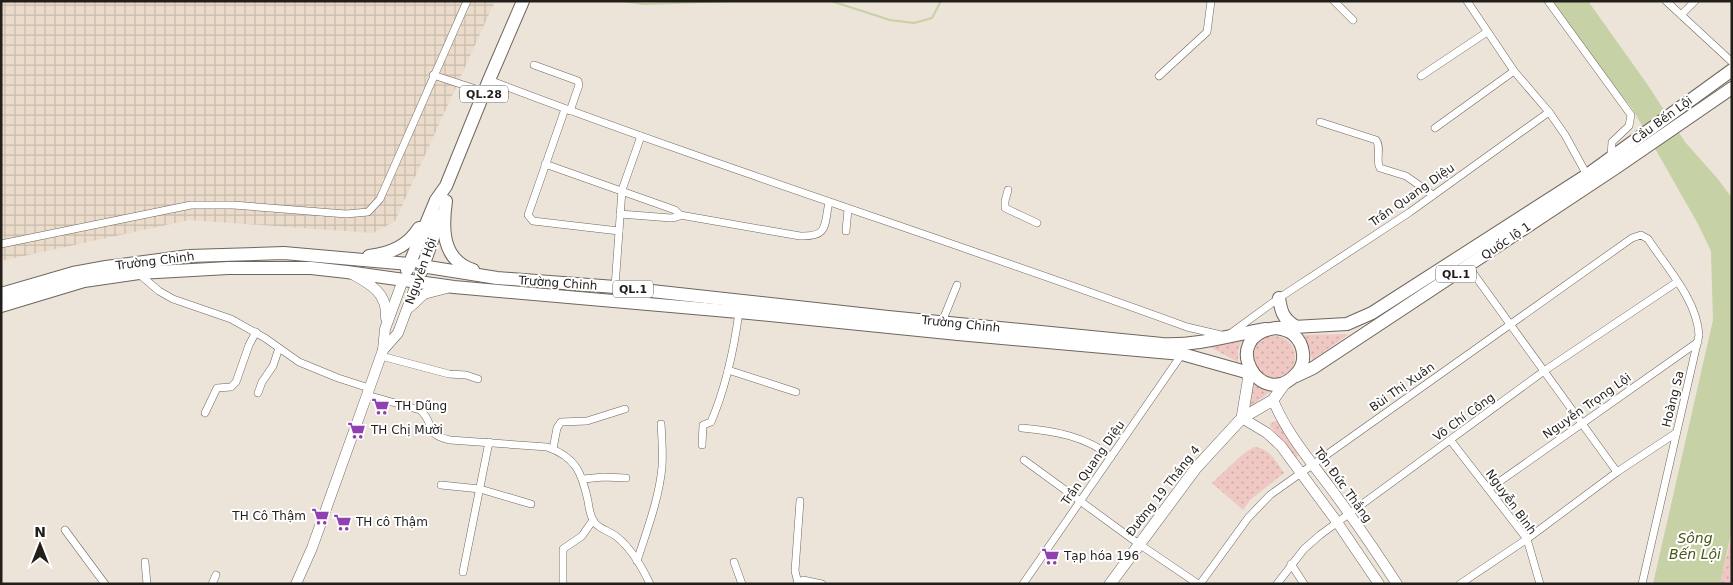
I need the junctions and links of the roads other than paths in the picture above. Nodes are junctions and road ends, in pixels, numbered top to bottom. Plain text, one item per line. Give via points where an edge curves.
1 (467, 1) edge
2 (523, 1) edge
3 (1211, 1) edge
4 (1334, 1) edge
5 (1467, 1) edge
6 (1548, 1) edge
7 (1666, 1) edge
8 (1695, 1) edge
9 (1680, 15) junction
10 (1353, 20) dead end
11 (1487, 32) junction
12 (1732, 62) edge
13 (534, 65) dead end
14 (1732, 70) edge
15 (1514, 71) junction
16 (433, 75) junction
17 (1158, 76) dead end
18 (1421, 76) dead end
19 (487, 86) junction
20 (1732, 88) edge
21 (568, 110) junction
22 (1549, 112) junction
23 (1320, 122) dead end
24 (1434, 128) dead end
25 (641, 136) junction
26 (1614, 162) junction
27 (545, 164) junction
28 (1587, 175) junction
29 (622, 190) junction
30 (1008, 190) dead end
31 (1433, 195) junction
32 (441, 201) junction
33 (828, 202) junction
34 (848, 209) junction
35 (620, 214) junction
36 (680, 215) junction
37 (1037, 223) dead end
38 (619, 231) junction
39 (846, 232) dead end
40 (1641, 235) joint
41 (1, 244) edge
42 (347, 258) junction
43 (409, 264) junction
44 (423, 266) junction
45 (1468, 266) junction
46 (347, 272) junction
47 (138, 273) junction
48 (497, 278) junction
49 (403, 280) junction
50 (417, 282) junction
51 (1677, 282) junction
52 (957, 285) dead end
53 (454, 287) junction
54 (616, 287) junction
55 (1, 294) edge
56 (1279, 298) junction
57 (1, 306) edge
58 (739, 312) junction
59 (405, 314) junction
60 (942, 322) junction
61 (1510, 324) junction
62 (1295, 326) junction
63 (385, 329) junction
64 (1271, 329) junction
65 (256, 332) junction
66 (1227, 336) junction
67 (1698, 342) junction
68 (279, 348) junction
69 (382, 353) junction
70 (1182, 354) junction
71 (728, 370) junction
72 (1250, 371) junction
73 (1544, 372) junction
74 (478, 379) dead end
75 (1289, 380) junction
76 (368, 392) junction
77 (796, 392) dead end
78 (258, 393) dead end
79 (1273, 400) junction
80 (625, 409) dead end
81 (205, 413) dead end
82 (1242, 418) junction
83 (661, 424) dead end
84 (1582, 424) junction
85 (1022, 428) dead end
86 (1676, 433) junction
87 (1451, 441) junction
88 (489, 442) junction
89 (702, 445) dead end
90 (553, 449) junction
91 (1111, 457) junction
92 (1024, 460) dead end
93 (1312, 464) junction
94 (1300, 472) junction
95 (1617, 472) junction
96 (626, 478) dead end
97 (583, 479) junction
98 (441, 485) dead end
99 (480, 489) junction
100 (1488, 490) junction
101 (1081, 500) junction
102 (800, 501) dead end
103 (531, 504) dead end
104 (1349, 513) junction
105 (593, 520) junction
106 (1337, 522) junction
107 (65, 530) dead end
108 (1527, 539) junction
109 (1138, 544) junction
110 (637, 561) junction
111 (145, 562) dead end
112 (734, 562) dead end
113 (1292, 564) junction
114 (463, 572) dead end
115 (216, 575) dead end
116 (1473, 575) junction
117 (296, 583) edge
118 (797, 583) edge
119 (106, 584) edge
120 (147, 584) edge
121 (212, 584) edge
122 (563, 584) edge
123 (650, 584) edge
124 (742, 584) edge
125 (822, 584) edge
126 (1023, 584) edge
127 (1110, 584) edge
128 (1199, 584) edge
129 (1277, 584) edge
130 (1304, 584) edge
131 (1379, 584) edge
132 (1396, 584) edge
133 (1460, 584) edge
134 (1476, 584) edge
135 (1540, 584) edge
136 (1642, 584) edge

1 - 16 street
2 - 19 highway, Nguyễn Hội / QL.28
3 - 17 street via 1207,32
4 - 10 street
5 - 11 street
6 - 26 street via 1630,113 1629,126 1612,142
7 - 9 street
8 - 9 street
9 - 12 street
11 - 15 street
11 - 18 street
13 - 21 street via 578,81
14 - 26 highway, Cầu Bến Lội / QL.1
15 - 22 street
15 - 24 street
16 - 19 street
16 - 41 street via 380,199 368,212 346,214 191,205
19 - 21 street
19 - 32 highway, Nguyễn Hội / QL.28
20 - 26 highway, Cầu Bến Lội / QL.1
21 - 25 street
21 - 27 street
22 - 28 street
22 - 31 street, Trần Quang Diệu
23 - 31 street via 1376,140 1380,168 1406,176
25 - 29 street
25 - 33 street
26 - 28 highway, Quốc lộ 1 / QL.1
26 - 45 highway, Quốc lộ 1 / QL.1
27 - 29 street
27 - 38 street via 528,211 530,219
28 - 62 highway, Quốc lộ 1 / QL.1 via 1372,313 1347,324
29 - 35 street
29 - 36 street via 675,210
30 - 37 street via 1005,208
31 - 56 street, Trần Quang Diệu
32 - 42 highway via 415,234 399,248 377,255
32 - 43 highway, Nguyễn Hội / QL.28
32 - 44 highway, Nguyễn Hội / QL.28
32 - 48 highway via 443,226 451,255 467,268
33 - 34 street
33 - 36 street via 824,228 815,236
34 - 39 street
34 - 66 street via 1187,327
35 - 36 street via 671,218
35 - 38 street
38 - 54 street
40 - 51 street, Hoàng Sa via 1648,239
40 - 61 street, Bùi Thị Xuân via 1632,238
42 - 43 highway, Trường Chinh / QL.1
42 - 55 highway, Trường Chinh / QL.1 via 284,253 180,257 73,273
43 - 44 highway, Trường Chinh / QL.1
43 - 49 highway, Nguyễn Hội / QL.28
44 - 48 highway, Trường Chinh / QL.1
44 - 50 highway, Nguyễn Hội / QL.28
45 - 61 street
45 - 75 highway, Quốc lộ 1 / QL.1 via 1313,368
46 - 47 highway, Trường Chinh / QL.1 via 263,268
46 - 49 highway, Trường Chinh / QL.1
46 - 63 street via 371,284 383,297
47 - 57 highway, Trường Chinh / QL.1 via 84,281
47 - 65 street via 173,300 220,314
48 - 54 highway, Trường Chinh / QL.1
49 - 50 highway, Trường Chinh / QL.1
49 - 63 street, Nguyễn Hội / QL.28
50 - 53 highway, Trường Chinh / QL.1
50 - 59 street, Nguyễn Hội / QL.28
51 - 67 street, Hoàng Sa via 1694,310
51 - 73 street, Võ Chí Công
52 - 60 street
53 - 58 highway, Trường Chinh / QL.1
53 - 59 street via 424,294
54 - 60 highway, Trường Chinh / QL.1
56 - 62 highway via 1280,310 1286,321
56 - 66 street, Trần Quang Diệu
58 - 70 highway, Trường Chinh / QL.1
58 - 71 street
59 - 69 street, Nguyễn Hội / QL.28 via 398,333
60 - 66 highway, Trường Chinh / QL.1 via 1162,344 1200,343
61 - 73 street
61 - 93 street, Bùi Thị Xuân
62 - 64 highway, Quốc lộ 1 / QL.1
63 - 69 street, Nguyễn Hội / QL.28
64 - 66 highway, Trường Chinh / QL.1
64 - 72 highway via 1252,340 1247,357
64 - 75 highway via 1286,330 1300,342 1303,361 1300,370
65 - 68 street
65 - 81 street via 236,382 228,388 217,388
67 - 84 street, Nguyễn Trọng Lội
67 - 86 street, Hoàng Sa
68 - 76 street via 299,362
68 - 78 street
69 - 74 street via 449,374
69 - 76 street, Nguyễn Hội / QL.28
70 - 72 highway, Trường Chinh / QL.1
70 - 91 street, Trần Quang Diệu
71 - 77 street
71 - 89 street via 713,416 703,425
72 - 75 highway, QL.1 via 1268,383
72 - 82 main road
73 - 84 street
73 - 87 street, Võ Chí Công
75 - 79 main road, Đường 19 Tháng 4
76 - 88 street via 420,410 438,438
76 - 117 street, Nguyễn Hội / QL.28 via 312,548
79 - 82 main road, Đường 19 Tháng 4
79 - 93 street, Tôn Đức Thắng via 1289,433
80 - 90 street via 587,421 561,422
82 - 94 street via 1281,446
82 - 109 main road, Đường 19 Tháng 4 via 1196,468
83 - 110 street via 660,482
84 - 95 street
84 - 100 street, Nguyễn Trọng Lội
85 - 91 street via 1079,438
86 - 95 street
86 - 136 street, Hoàng Sa
87 - 100 street, Nguyễn Bình
87 - 104 street, Võ Chí Công
88 - 90 street
88 - 99 street
90 - 97 street via 567,458
91 - 101 street, Trần Quang Diệu
92 - 101 street
93 - 94 street, Bùi Thị Xuân
93 - 104 street, Tôn Đức Thắng
94 - 106 street
94 - 128 street, Bùi Thị Xuân via 1262,502
95 - 108 street
96 - 97 street
97 - 105 street
98 - 99 street
99 - 103 street
99 - 114 street
100 - 108 street, Nguyễn Bình
101 - 109 street
101 - 126 street, Trần Quang Diệu
102 - 118 street
104 - 106 street, Võ Chí Công
104 - 132 street, Tôn Đức Thắng
105 - 110 street via 601,529 620,539
105 - 122 street via 582,536 563,549
106 - 113 street, Võ Chí Công via 1304,549
106 - 131 street
107 - 119 street
108 - 116 street
108 - 135 street, Nguyễn Bình
109 - 127 main road, Đường 19 Tháng 4
109 - 128 street
110 - 123 street
111 - 120 street
112 - 124 street
113 - 129 street, Võ Chí Công
113 - 130 street
115 - 121 street
116 - 133 street
116 - 134 street
118 - 125 street via 803,580

